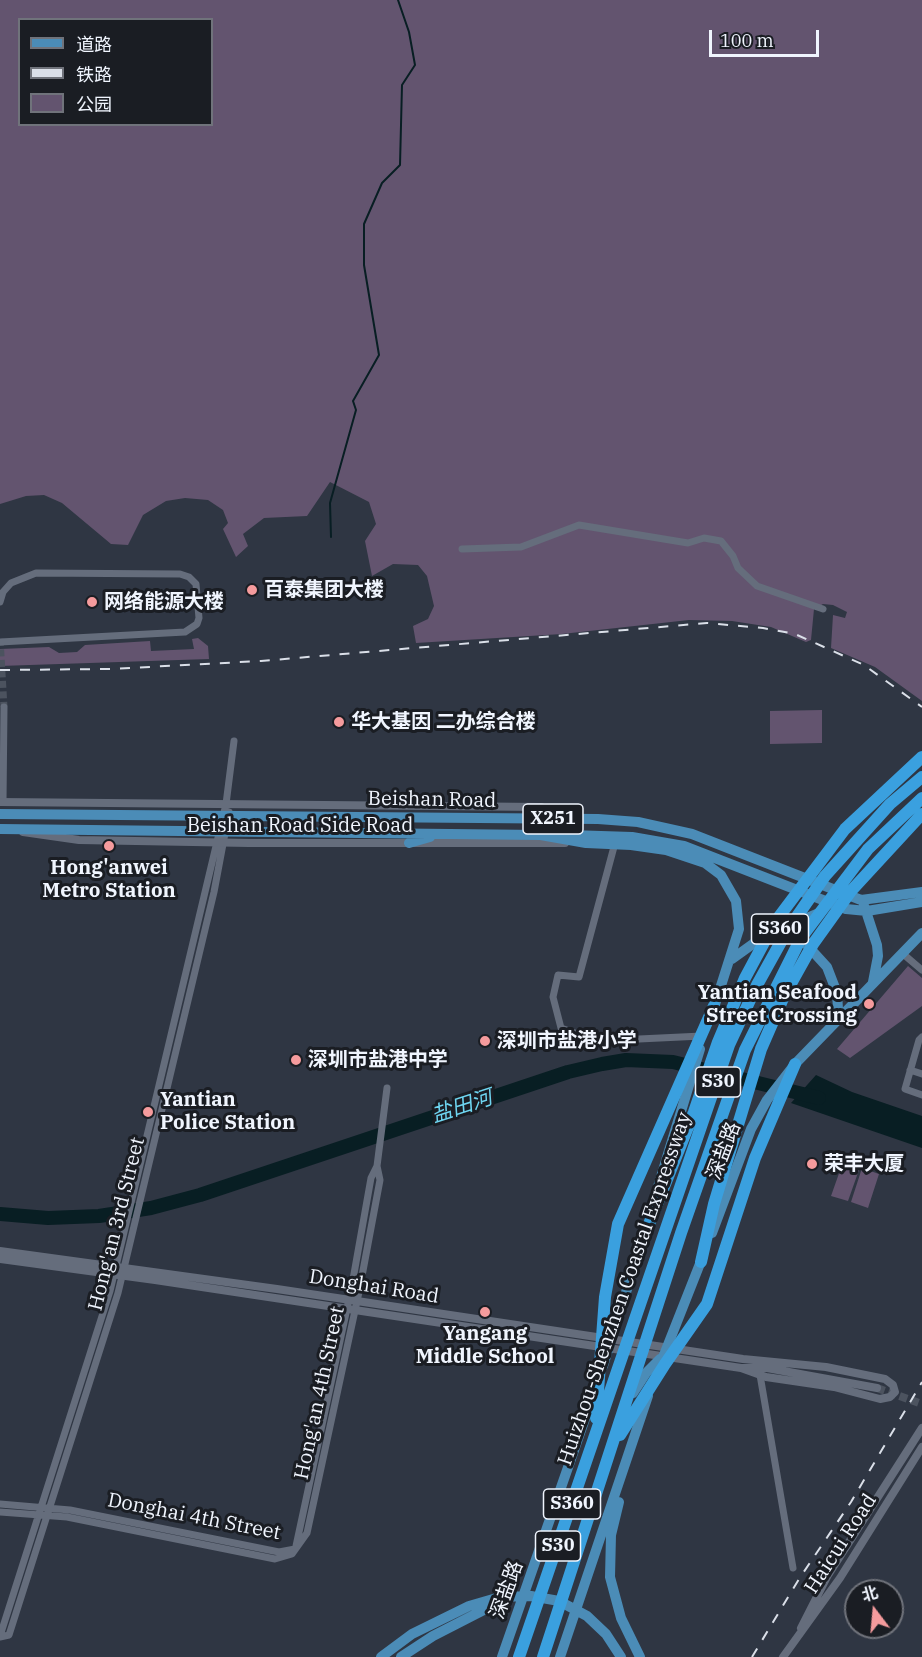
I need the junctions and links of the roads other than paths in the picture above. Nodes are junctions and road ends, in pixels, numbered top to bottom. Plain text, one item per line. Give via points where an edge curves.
1 (462, 549) dead end
2 (0, 602) edge
3 (823, 609) dead end
4 (0, 642) edge
5 (4, 707) dead end
6 (234, 741) dead end
7 (922, 757) edge
8 (922, 777) edge
9 (922, 798) edge
10 (226, 804) junction
11 (1, 806) edge
12 (922, 814) edge
13 (227, 816) junction
14 (558, 819) junction
15 (0, 829) edge
16 (442, 834) junction
17 (535, 834) junction
18 (222, 837) junction
19 (409, 843) junction
20 (586, 843) junction
21 (615, 843) junction
22 (922, 892) edge
23 (861, 900) junction
24 (922, 902) edge
25 (835, 906) junction
26 (867, 911) junction
27 (772, 932) junction
28 (922, 933) edge
29 (902, 953) junction
30 (730, 962) junction
31 (922, 970) edge
32 (873, 983) junction
33 (714, 1006) joint
34 (832, 1026) junction
35 (922, 1037) edge
36 (703, 1038) junction
37 (919, 1054) edge
38 (795, 1064) joint
39 (910, 1070) junction
40 (922, 1074) edge
41 (681, 1085) junction
42 (387, 1088) dead end
43 (922, 1095) edge
44 (772, 1102) junction
45 (641, 1244) junction
46 (0, 1251) edge
47 (0, 1259) edge
48 (701, 1262) junction
49 (120, 1271) junction
50 (352, 1305) junction
51 (610, 1344) junction
52 (664, 1352) junction
53 (742, 1364) junction
54 (760, 1375) junction
55 (877, 1388) tunnel mouth
56 (640, 1418) junction
57 (922, 1428) edge
58 (595, 1434) junction
59 (922, 1447) edge
60 (610, 1451) junction
61 (0, 1504) edge
62 (40, 1511) junction
63 (0, 1512) edge
64 (49, 1512) junction
65 (547, 1530) junction
66 (295, 1549) joint
67 (793, 1568) dead end
68 (799, 1635) junction
69 (0, 1636) edge
70 (381, 1657) edge
71 (401, 1657) edge
72 (502, 1657) edge
73 (520, 1657) edge
74 (542, 1657) edge
75 (560, 1657) edge
76 (621, 1657) edge
77 (640, 1657) edge
78 (783, 1657) edge

1 - 3 street via 520,547 579,525 688,543 704,538 721,541 738,568 757,586
2 - 4 street via 11,583 36,573 180,574 196,584 199,618 198,624 185,632
5 - 11 street
6 - 10 street
7 - 45 highway via 845,829 774,922 718,1042
8 - 58 highway, Huizhou-Shenzhen Coastal Expressway / S30 via 890,804 825,876 787,931 757,985 729,1045
9 - 60 highway, Huizhou-Shenzhen Coastal Expressway / S30 via 868,849 840,883 801,938 768,1001 745,1050
10 - 11 street, Beishan Road Side Road
10 - 13 street
10 - 14 street, Beishan Road Side Road via 541,807
11 - 13 main road, Beishan Road / X251
12 - 48 highway via 851,891 784,996 765,1038 714,1204
13 - 14 main road, Beishan Road / X251
13 - 18 street, Hong'an 3rd Street
14 - 23 main road, Beishan Road / X251 via 638,822 680,830
15 - 18 main road, Beishan Road / X251
16 - 17 main road, Beishan Road / X251
16 - 18 main road, Beishan Road / X251
16 - 19 main road
17 - 20 main road
17 - 25 main road, Beishan Road / X251 via 614,836 673,843
18 - 19 street, Beishan Road Side Road
18 - 49 street, Hong'an 3rd Street via 126,1229
18 - 49 street, Hong'an 3rd Street via 135,1229
19 - 20 street, Beishan Road Side Road
20 - 21 main road
21 - 30 main road via 680,854 705,863 721,875 733,892 740,920
21 - 36 street via 579,977 558,975 553,997 561,1028 597,1041
22 - 23 main road, Beishan Road / X251
23 - 25 main road, S360
23 - 26 main road
24 - 26 main road, Beishan Road / X251
25 - 26 main road, Beishan Road / X251
25 - 27 main road, S360
26 - 32 main road via 878,956
27 - 30 main road, S360
27 - 34 main road via 798,939 827,967 838,1001
28 - 29 main road
29 - 31 street
29 - 32 main road
30 - 33 main road, S360
32 - 34 main road
33 - 36 highway
34 - 38 main road
35 - 37 street
36 - 41 main road, S360
36 - 41 highway via 692,1053
37 - 39 street
38 - 44 highway
39 - 40 street
39 - 43 street via 905,1089
41 - 45 main road, 深盐路 / S360
41 - 58 highway via 618,1224 605,1297
42 - 50 street, Hong'an 4th Street via 377,1166 380,1179
44 - 48 main road, 深盐路 / S360 via 751,1129
44 - 60 highway via 707,1304
45 - 51 main road, 深盐路 / S360
46 - 49 street, Donghai Road
47 - 49 street, Donghai Road
48 - 52 main road, 深盐路 / S360
49 - 50 street, Donghai Road
49 - 62 street, Hong'an 3rd Street
49 - 64 street, Hong'an 3rd Street
50 - 51 street, Donghai Road
50 - 66 street, Hong'an 4th Street
51 - 52 street, Donghai Road
51 - 65 main road, 深盐路 / S360
51 - 73 main road, S360 via 606,1395 550,1579
52 - 53 street, Donghai Road
52 - 56 main road, 深盐路 / S360
52 - 74 main road via 645,1373 630,1399
53 - 54 street, Donghai Road
53 - 54 street, Donghai Road via 783,1361 863,1374 890,1382 895,1392 880,1399
53 - 55 street, Donghai Road
54 - 67 street
56 - 75 main road, 深盐路 / S360
56 - 77 main road via 609,1550 614,1597
57 - 68 street, Haicui Road via 828,1575 807,1611
58 - 73 highway, Huizhou-Shenzhen Coastal Expressway / S30
59 - 68 street, Haicui Road via 840,1578
60 - 74 highway, Huizhou-Shenzhen Coastal Expressway / S30
61 - 62 street, Donghai 4th Street
62 - 63 street, Donghai 4th Street
62 - 64 street, Donghai 4th Street
62 - 69 street, Hong'an 3rd Street
64 - 66 street, Donghai 4th Street via 275,1559 288,1556
64 - 69 street, Hong'an 3rd Street via 9,1635
65 - 71 main road via 517,1591
65 - 72 main road, 深盐路 / S360
68 - 78 street, Haicui Road
70 - 76 main road via 412,1634 469,1606 500,1597 531,1596 559,1601 587,1616 606,1634

